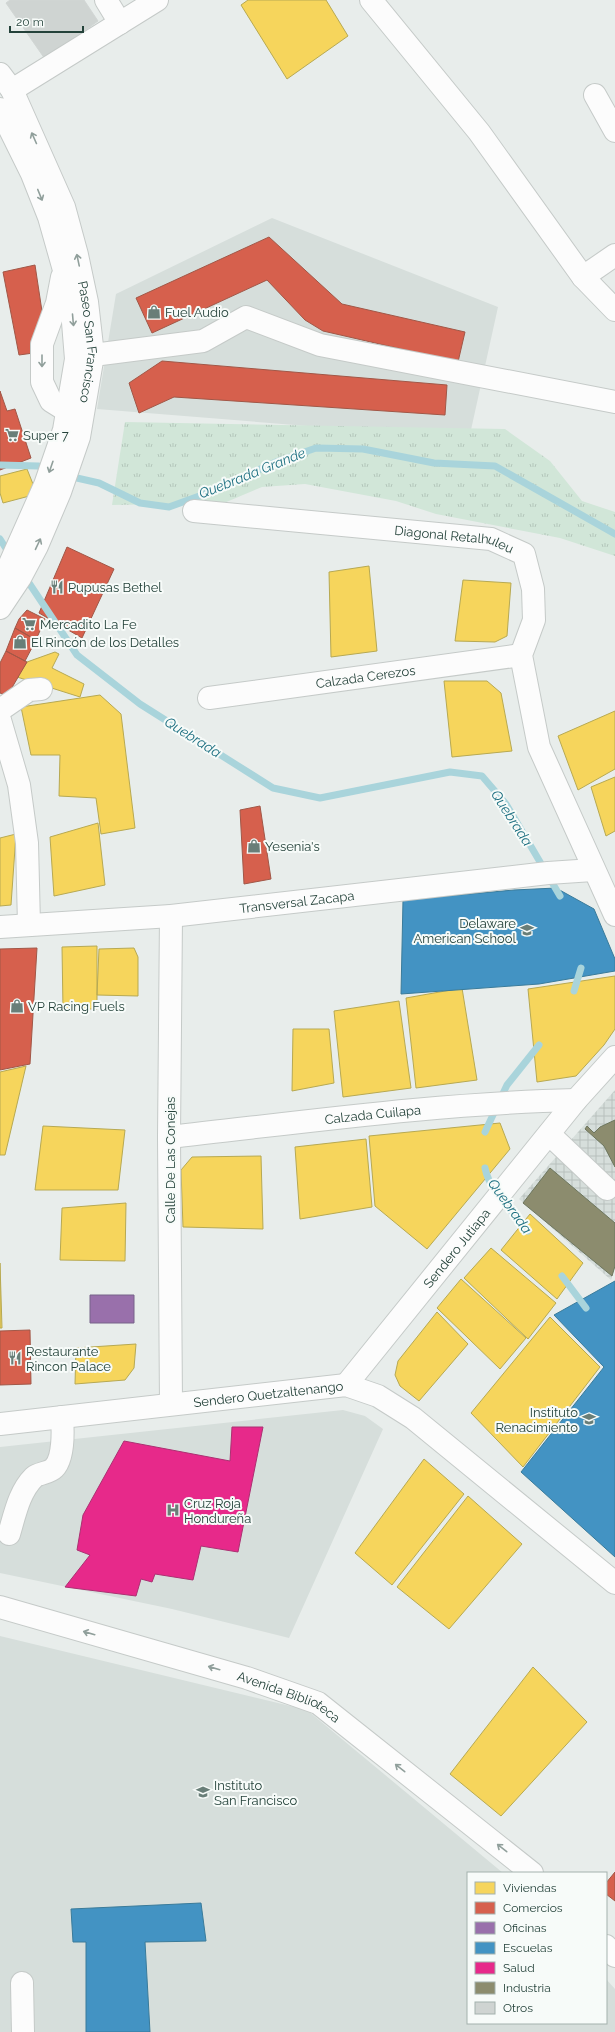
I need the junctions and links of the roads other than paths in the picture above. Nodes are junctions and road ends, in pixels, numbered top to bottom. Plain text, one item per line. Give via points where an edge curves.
1 (106, 0) edge
2 (157, 0) edge
3 (371, 0) edge
4 (120, 23) junction
5 (6, 82) edge
6 (595, 95) dead end
7 (0, 109) edge
8 (615, 131) edge
9 (615, 255) edge
10 (64, 270) junction
11 (583, 277) junction
12 (615, 310) edge
13 (93, 355) junction
14 (615, 402) edge
15 (70, 426) junction
16 (194, 510) dead end
17 (7, 575) edge
18 (0, 608) edge
19 (521, 655) junction
20 (41, 689) dead end
21 (209, 698) dead end
22 (0, 710) edge
23 (0, 720) edge
24 (593, 870) junction
25 (615, 915) edge
26 (171, 916) junction
27 (29, 925) junction
28 (0, 927) edge
29 (615, 1057) edge
30 (576, 1100) junction
31 (549, 1134) junction
32 (169, 1137) junction
33 (607, 1189) dead end
34 (346, 1385) junction
35 (171, 1404) junction
36 (62, 1417) junction
37 (0, 1424) edge
38 (9, 1534) dead end
39 (615, 1583) edge
40 (0, 1607) edge
41 (531, 1872) edge
42 (607, 1947) edge
43 (615, 1956) edge
44 (22, 1983) dead end
45 (23, 2032) edge

1 - 4 street
2 - 4 street
3 - 11 street via 479,132
4 - 5 street
13 -> 5 street, Paseo San Francisco via 87,302 64,207
6 - 8 street
7 -> 10 street, Paseo San Francisco via 32,174 49,217
9 - 11 street
10 -> 15 street, Paseo San Francisco via 72,310 76,359
10 -> 15 street via 57,303 42,344 42,382 51,401
11 - 12 street
13 - 14 street via 203,342 246,316 320,345
13 - 15 street, Paseo San Francisco
15 - 17 street, Paseo San Francisco via 60,492 37,546
16 - 19 street, Diagonal Retalhuleu via 492,539 524,554 533,589 534,620
17 - 18 street, Paseo San Francisco
19 - 21 street, Calzada Cerezos
19 - 24 street via 539,748
20 - 22 street via 29,690
23 - 27 street via 18,785 28,844
24 - 25 street
24 - 26 street, Transversal Zacapa via 540,873
26 - 27 street, Transversal Zacapa
26 - 32 street, Calle De Las Conejas
27 - 28 street, Transversal Zacapa
29 - 30 street, Sendero Jutiapa
30 - 31 street, Sendero Jutiapa
30 - 32 street, Calzada Cuilapa via 417,1109
31 - 33 street
31 - 34 street, Sendero Jutiapa
32 - 35 street, Calle De Las Conejas
34 - 35 street, Sendero Quetzaltenango
34 - 39 street, Sendero Quetzaltenango via 378,1396 413,1418
35 - 36 street, Sendero Quetzaltenango
36 - 37 street, Sendero Quetzaltenango
36 - 38 street via 63,1434 59,1460 54,1469 35,1476 21,1496
41 -> 40 street, Avenida Biblioteca via 318,1703 247,1678
42 - 43 street
44 - 45 street

